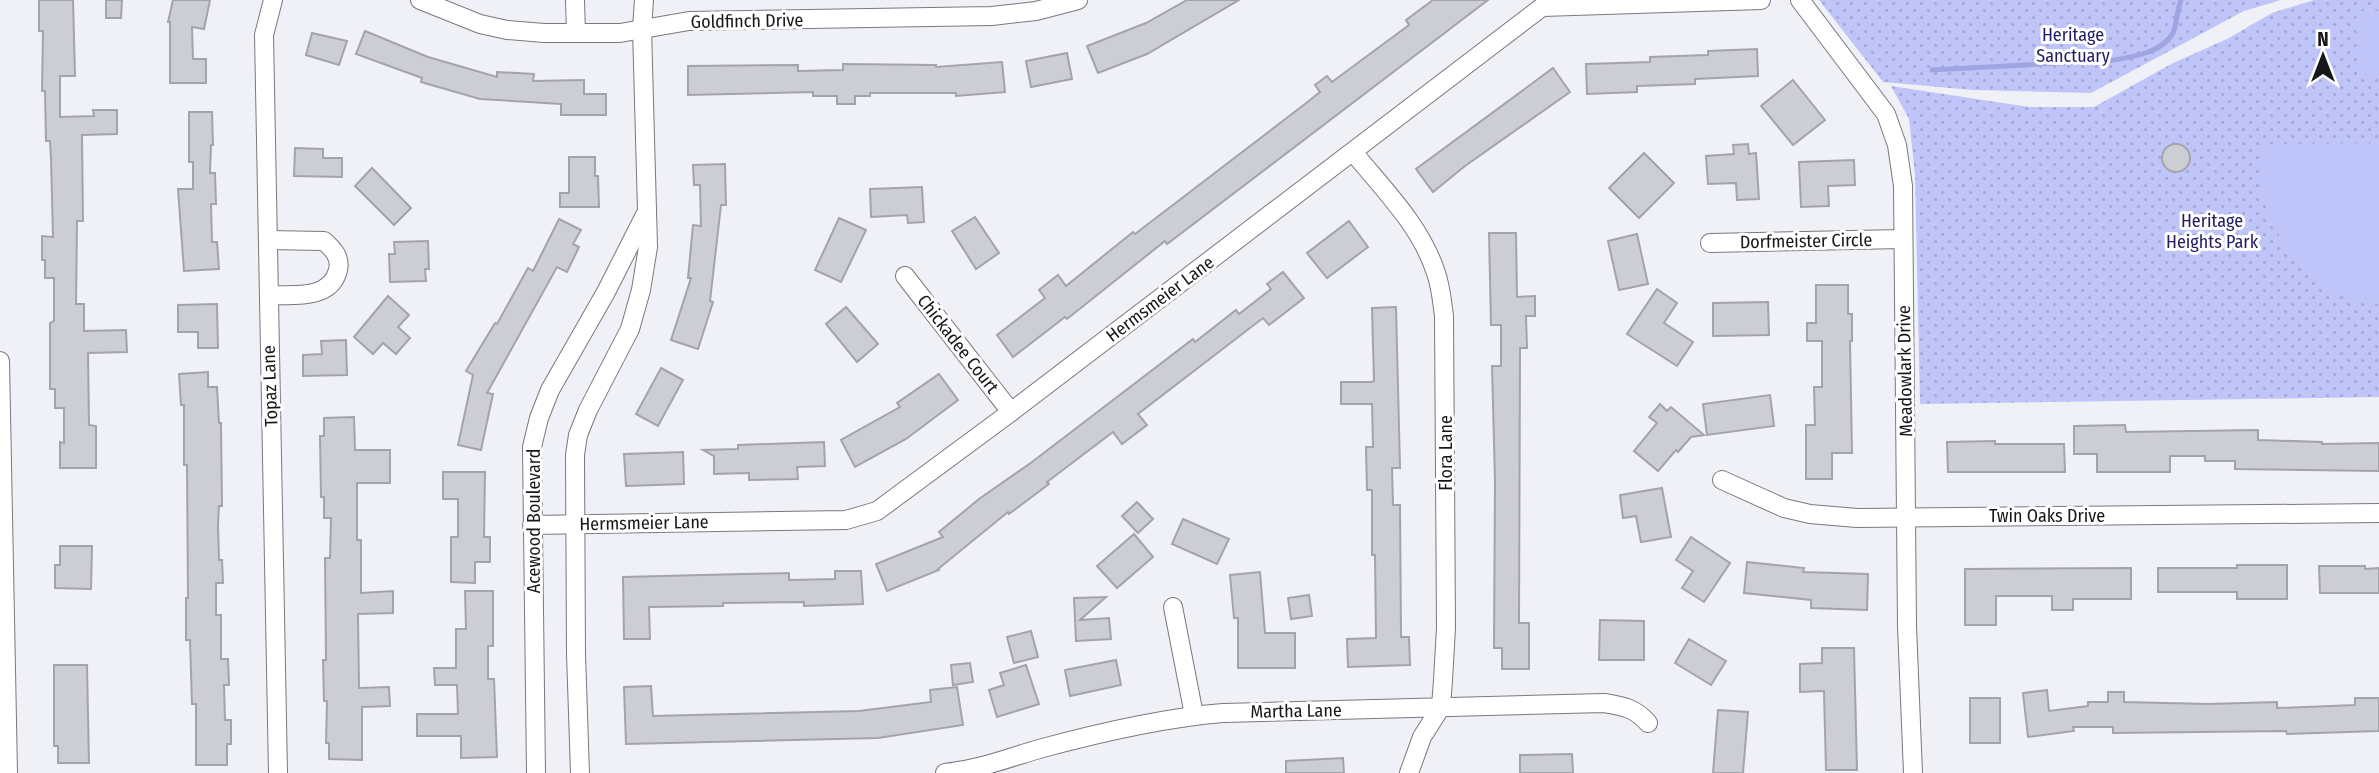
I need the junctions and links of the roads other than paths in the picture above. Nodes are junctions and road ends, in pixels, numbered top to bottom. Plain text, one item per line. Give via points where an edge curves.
1 (273, 0) edge
2 (420, 0) edge
3 (575, 0) edge
4 (645, 0) edge
5 (1078, 0) edge
6 (1761, 0) edge
7 (1800, 0) edge
8 (1544, 4) edge
9 (642, 28) junction
10 (576, 33) junction
11 (1353, 152) junction
12 (647, 212) junction
13 (1903, 239) junction
14 (268, 240) junction
15 (1710, 243) dead end
16 (905, 276) dead end
17 (269, 295) junction
18 (0, 361) edge
19 (1011, 412) junction
20 (1722, 480) dead end
21 (2379, 513) edge
22 (1906, 517) junction
23 (575, 524) junction
24 (532, 525) junction
25 (2, 582) edge
26 (1173, 607) dead end
27 (1441, 707) junction
28 (1194, 715) junction
29 (1648, 723) dead end
30 (8, 773) edge
31 (278, 773) edge
32 (536, 773) edge
33 (580, 773) edge
34 (945, 773) edge
35 (1409, 773) edge
36 (1913, 773) edge

1 - 14 street, Topaz Lane via 264,35
2 - 10 street, Goldfinch Drive via 508,30
3 - 10 street
4 - 9 street, Acewood Boulevard
5 - 9 street, Goldfinch Drive via 992,16 689,21
6 - 8 street, Hermsmeier Lane
7 - 13 street, Meadowlark Drive via 1886,114 1897,145 1903,186
8 - 11 street, Hermsmeier Lane
9 - 10 street, Goldfinch Drive
9 - 12 street, Acewood Boulevard
11 - 19 street, Hermsmeier Lane
11 - 27 street, Flora Lane via 1417,232 1440,287 1446,344 1446,628
12 - 23 street, Acewood Boulevard via 648,247 630,329 578,435
12 - 24 street, Acewood Boulevard via 543,408 532,447
13 - 15 street, Dorfmeister Circle
13 - 22 street, Meadowlark Drive
14 - 17 street, Topaz Lane
14 - 17 street via 324,241 335,252 339,266 324,290
16 - 19 street, Chickadee Court
17 - 31 street, Topaz Lane
18 - 25 street
19 - 23 street, Hermsmeier Lane via 877,512 846,520
20 - 22 street, Twin Oaks Drive via 1784,508 1810,514
21 - 22 street, Twin Oaks Drive
22 - 36 street, Meadowlark Drive
23 - 24 street, Hermsmeier Lane
23 - 33 street, Acewood Boulevard
24 - 32 street, Acewood Boulevard
25 - 30 street
26 - 28 street
27 - 28 street, Martha Lane
27 - 29 street, Martha Lane via 1604,703 1628,707
27 - 35 street, Flora Lane via 1422,737
28 - 34 street, Martha Lane

